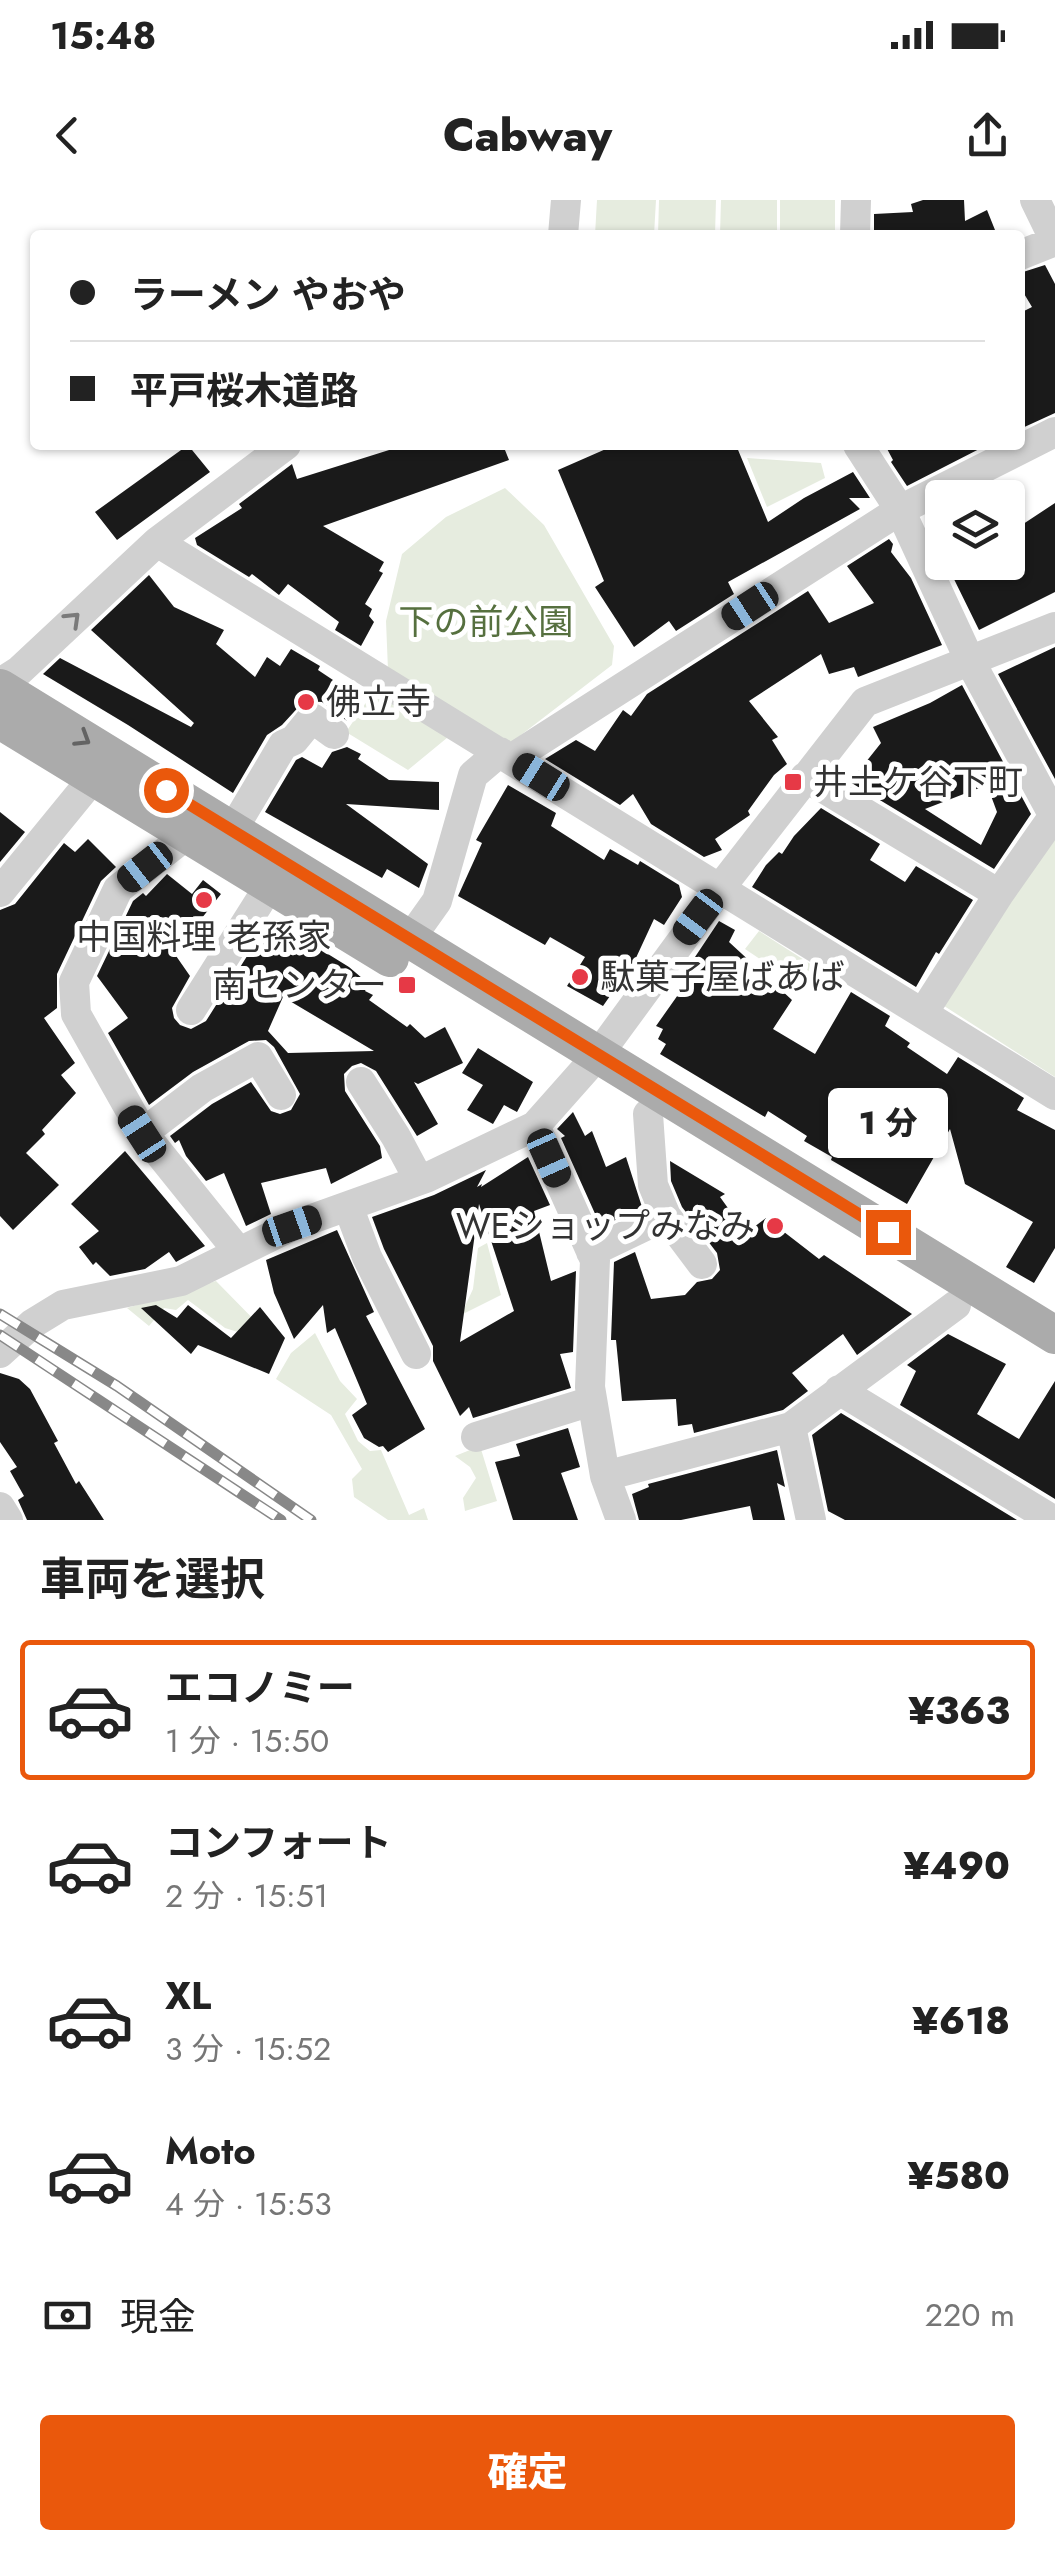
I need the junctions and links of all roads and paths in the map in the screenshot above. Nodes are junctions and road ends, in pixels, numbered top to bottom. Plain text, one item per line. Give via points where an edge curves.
1 (566, 200) edge
2 (856, 200) edge
3 (1034, 200) edge
4 (563, 230) edge
5 (855, 230) edge
6 (1055, 241) edge
7 (1025, 254) edge
8 (1055, 432) edge
9 (1025, 447) edge
10 (279, 450) edge
11 (861, 450) edge
12 (1019, 450) edge
13 (900, 510) junction
14 (157, 542) junction
15 (1055, 626) edge
16 (970, 660) junction
17 (0, 686) edge
18 (0, 720) edge
19 (334, 734) dead end
20 (506, 756) junction
21 (806, 777) junction
22 (94, 778) junction
23 (1054, 816) edge
24 (232, 831) junction
25 (188, 834) junction
26 (270, 885) junction
27 (721, 887) junction
28 (0, 892) edge
29 (999, 894) junction
30 (410, 939) junction
31 (191, 1010) dead end
32 (923, 1013) junction
33 (590, 1064) junction
34 (361, 1082) dead end
35 (1055, 1095) edge
36 (281, 1096) dead end
37 (648, 1114) junction
38 (534, 1126) junction
39 (142, 1134) junction
40 (419, 1180) junction
41 (348, 1206) junction
42 (666, 1216) junction
43 (238, 1252) junction
44 (591, 1252) junction
45 (702, 1264) dead end
46 (956, 1304) junction
47 (1055, 1335) edge
48 (0, 1354) edge
49 (416, 1354) dead end
50 (1055, 1364) edge
51 (840, 1390) junction
52 (592, 1401) junction
53 (791, 1426) junction
54 (476, 1436) dead end
55 (605, 1476) junction
56 (0, 1508) edge
57 (8, 1520) edge
58 (621, 1520) edge
59 (811, 1520) edge
60 (1053, 1520) edge

1 - 4 street
2 - 5 street
3 - 6 street
6 - 7 street
8 - 9 street
10 - 14 street
11 - 13 street
12 - 13 street
13 - 16 street
13 - 20 street
17 -> 14 street
14 - 20 street
15 - 16 street
16 - 21 street via 865,702
16 - 23 street
17 -> 24 main road
18 - 22 main road
19 - 24 street via 312,718 283,745
20 - 27 street
20 - 30 street via 473,775 437,901
21 - 27 street
21 - 29 street
22 - 25 main road
22 - 28 street
23 - 29 street
24 - 30 main road
25 - 26 main road
25 - 39 street via 118,888 74,982 76,1014
26 - 31 street
26 - 33 main road
27 - 32 street
27 - 33 street
29 - 32 street
30 - 33 main road
32 - 35 street
33 - 37 main road
33 - 38 street
33 - 47 main road
34 - 40 street
36 - 39 street via 258,1057 202,1088
37 - 42 street via 653,1185
37 - 46 main road
38 - 40 street
38 - 44 street
39 - 43 street
40 - 41 street
41 - 43 street
41 - 49 street
42 - 44 street
42 - 45 street
43 - 48 street via 181,1282 63,1306
44 - 52 street
46 - 50 main road
46 - 51 street
51 - 53 street
51 - 60 street
52 - 54 street
52 - 55 street
53 - 55 street
53 - 59 street
55 - 58 street
56 - 57 street

